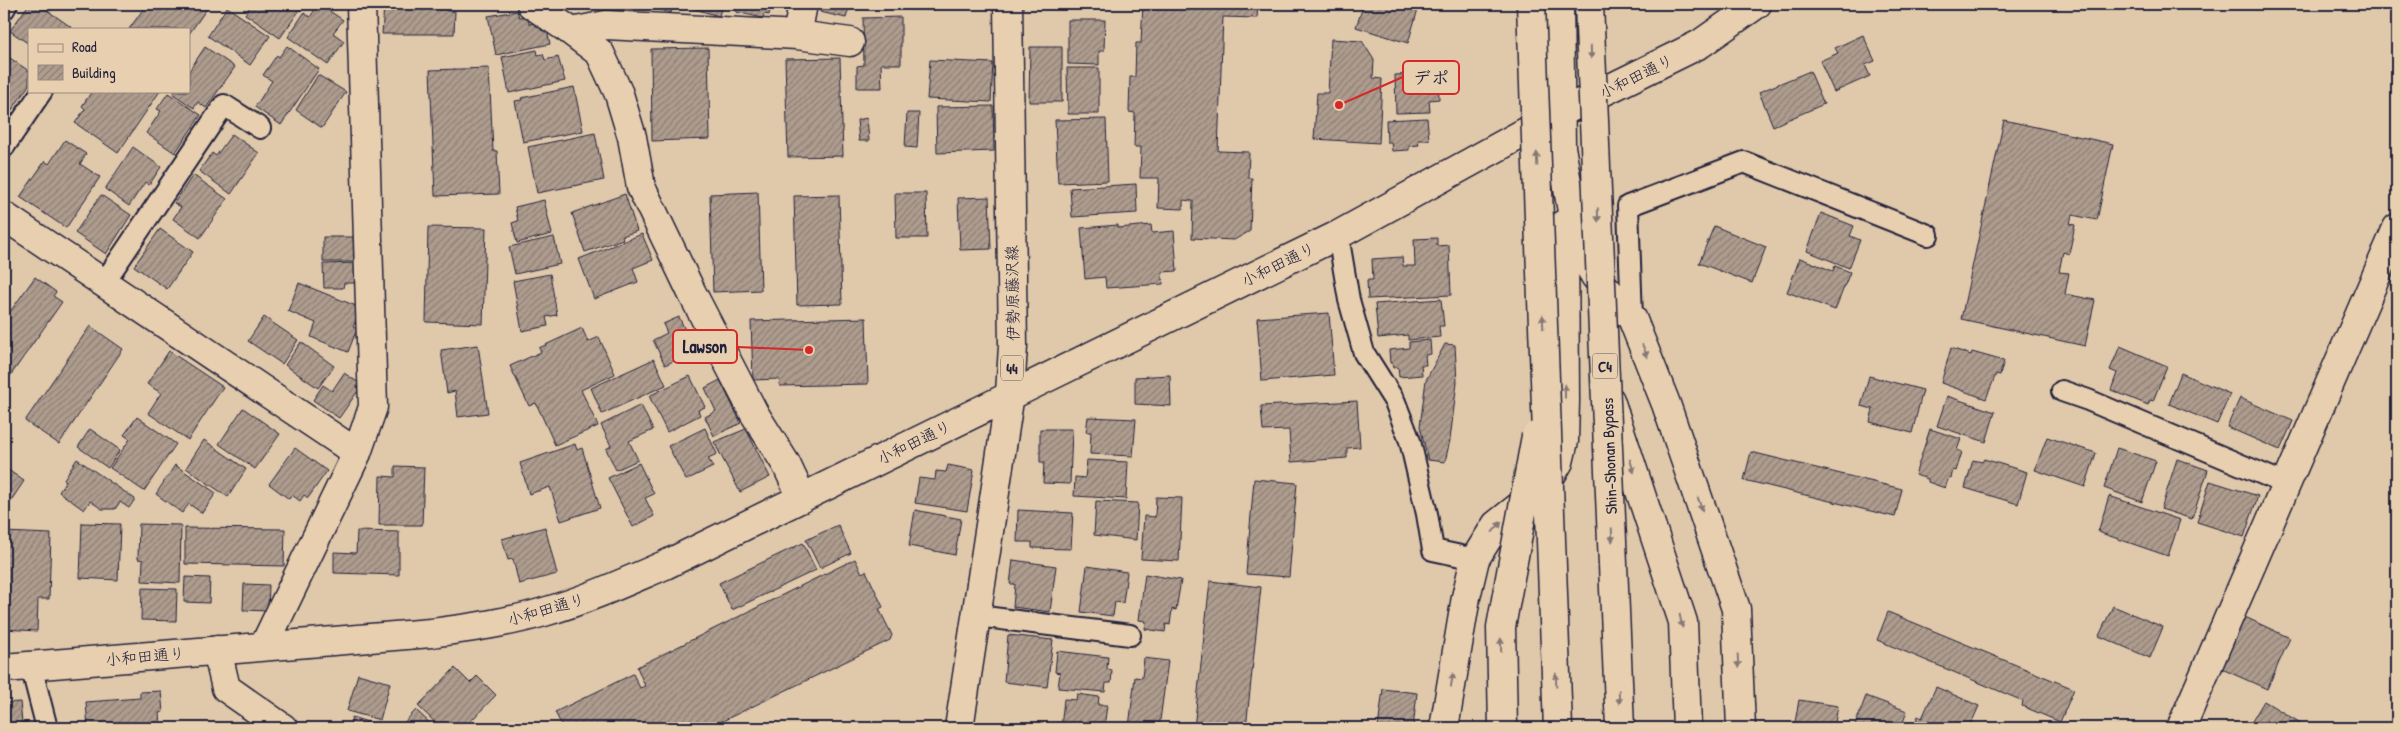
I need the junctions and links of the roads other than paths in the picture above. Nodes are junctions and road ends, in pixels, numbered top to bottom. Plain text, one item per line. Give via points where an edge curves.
1 (7, 4) edge
2 (361, 4) edge
3 (531, 4) edge
4 (803, 4) edge
5 (1008, 4) edge
6 (1531, 4) edge
7 (1559, 4) edge
8 (1589, 4) edge
9 (1757, 4) edge
10 (4, 8) edge
11 (572, 32) junction
12 (798, 36) junction
13 (850, 42) dead end
14 (41, 92) edge
15 (1560, 114) junction
16 (260, 128) dead end
17 (4, 147) edge
18 (1564, 167) junction
19 (4, 216) edge
20 (2397, 228) edge
21 (1338, 235) junction
22 (1928, 235) dead end
23 (103, 284) junction
24 (1632, 318) junction
25 (1565, 327) junction
26 (1606, 386) junction
27 (1545, 388) junction
28 (2062, 391) dead end
29 (1010, 394) junction
30 (357, 454) junction
31 (2286, 484) junction
32 (802, 498) junction
33 (1475, 560) junction
34 (977, 616) junction
35 (1130, 635) dead end
36 (264, 646) junction
37 (217, 650) junction
38 (31, 666) junction
39 (4, 668) edge
40 (47, 728) edge
41 (283, 728) edge
42 (959, 728) edge
43 (1444, 728) edge
44 (1504, 728) edge
45 (1558, 728) edge
46 (1620, 728) edge
47 (1687, 728) edge
48 (1741, 728) edge
49 (2181, 728) edge

1 - 10 lane
2 - 30 main road via 373,407
3 - 11 main road
4 - 12 main road
5 - 29 main road, 伊勢原藤沢線 / 44 via 1013,346
27 -> 6 main road, bridge
7 - 15 main road
8 -> 26 main road, Shin-Shonan Bypass / C4, bridge
9 - 15 main road, 小和田通り via 1700,44
11 - 12 main road via 606,25
11 - 32 main road via 600,54 619,94 632,137 641,187 696,301
12 - 13 main road
14 - 17 lane
15 - 18 main road
15 - 21 main road, 小和田通り
16 - 23 lane via 224,105
18 - 24 main road via 1578,247 1595,276
18 - 25 main road
19 - 23 main road
20 - 31 main road
21 - 29 main road, 小和田通り
21 - 33 lane via 1349,300 1364,353 1395,402 1410,441 1428,514 1432,550
22 - 24 lane via 1744,162 1628,206
23 - 30 main road
24 - 25 main road via 1615,308 1596,303 1583,306 1572,314
24 -> 48 main road via 1666,404 1736,609
33 -> 25 main road via 1496,525 1545,486 1559,462 1564,441
26 -> 46 main road, Shin-Shonan Bypass / C4, bridge
26 -> 47 main road via 1683,622
44 -> 27 main road, bridge via 1501,627
45 -> 27 main road, bridge
28 - 31 lane
29 - 32 main road, 小和田通り
29 - 34 main road, 伊勢原藤沢線 / 44
30 - 36 main road
31 - 49 main road
32 - 36 main road, 小和田通り via 665,565 544,612 487,626 431,633
43 -> 33 main road
34 - 35 lane
34 - 42 main road, 伊勢原藤沢線 / 44
36 - 37 main road, 小和田通り
37 - 38 main road, 小和田通り
37 - 41 main road via 226,688
38 - 39 main road, 小和田通り
38 - 40 lane

